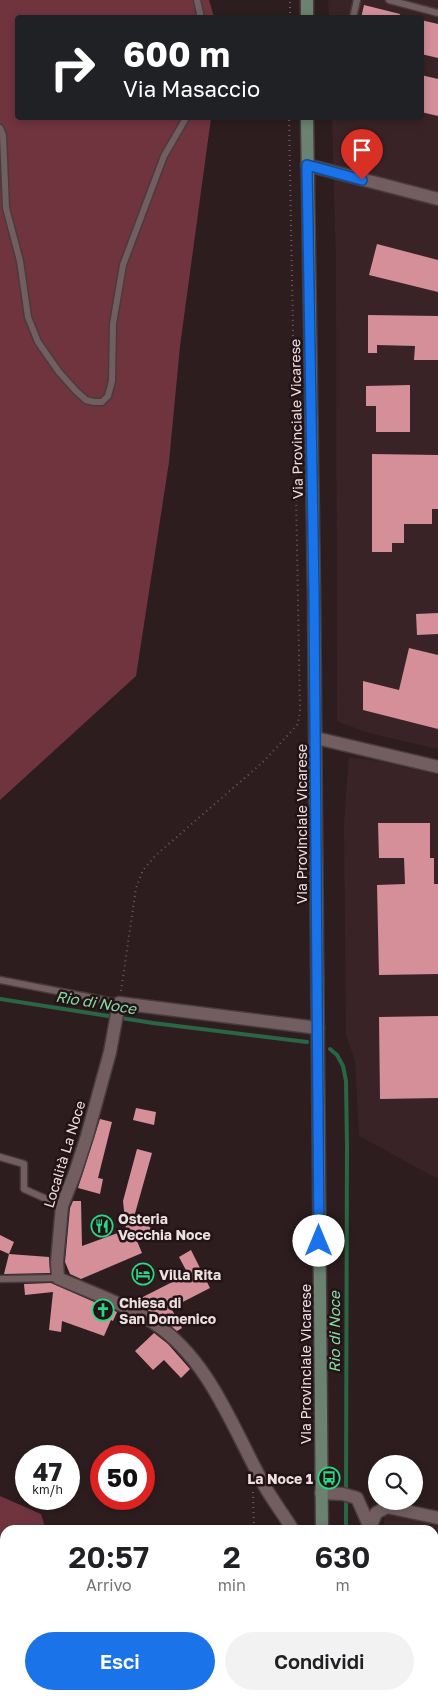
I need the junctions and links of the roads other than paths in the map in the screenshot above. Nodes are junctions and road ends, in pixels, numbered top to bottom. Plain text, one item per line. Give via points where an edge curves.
1 (197, 0) edge
2 (306, 0) edge
3 (357, 0) edge
4 (389, 0) edge
5 (438, 13) edge
6 (200, 15) edge
7 (306, 15) edge
8 (354, 15) edge
9 (185, 120) edge
10 (307, 120) edge
11 (0, 128) edge
12 (307, 165) junction
13 (438, 199) edge
14 (316, 738) junction
15 (438, 767) edge
16 (0, 980) edge
17 (118, 1012) junction
18 (318, 1028) junction
19 (0, 1157) edge
20 (62, 1206) junction
21 (58, 1278) junction
22 (0, 1279) edge
23 (321, 1493) junction
24 (438, 1518) edge
25 (291, 1525) edge
26 (322, 1525) edge
27 (370, 1525) edge
28 (372, 1525) edge

1 - 6 lane
2 - 7 main road
3 - 8 lane
4 - 5 lane
9 - 11 lane via 164,156 123,265 113,324 112,382 108,396 102,402 86,400 58,372 38,342 28,317 20,261 6,208
10 - 12 main road, Via Provinciale Vicarese
12 - 13 street
12 - 14 main road, Via Provinciale Vicarese
14 - 15 street
14 - 18 main road, Via Provinciale Vicarese
16 - 17 lane
17 - 18 street
17 - 20 street, Località La Noce via 87,1136
18 - 23 main road, Via Provinciale Vicarese
19 - 20 lane via 24,1164 24,1189
20 - 21 street, Località La Noce
21 - 22 lane
21 - 25 street via 124,1306 154,1323 199,1365 265,1487
23 - 26 main road, Via Provinciale Vicarese
23 - 27 street via 357,1498
24 - 28 street via 387,1507 376,1512

